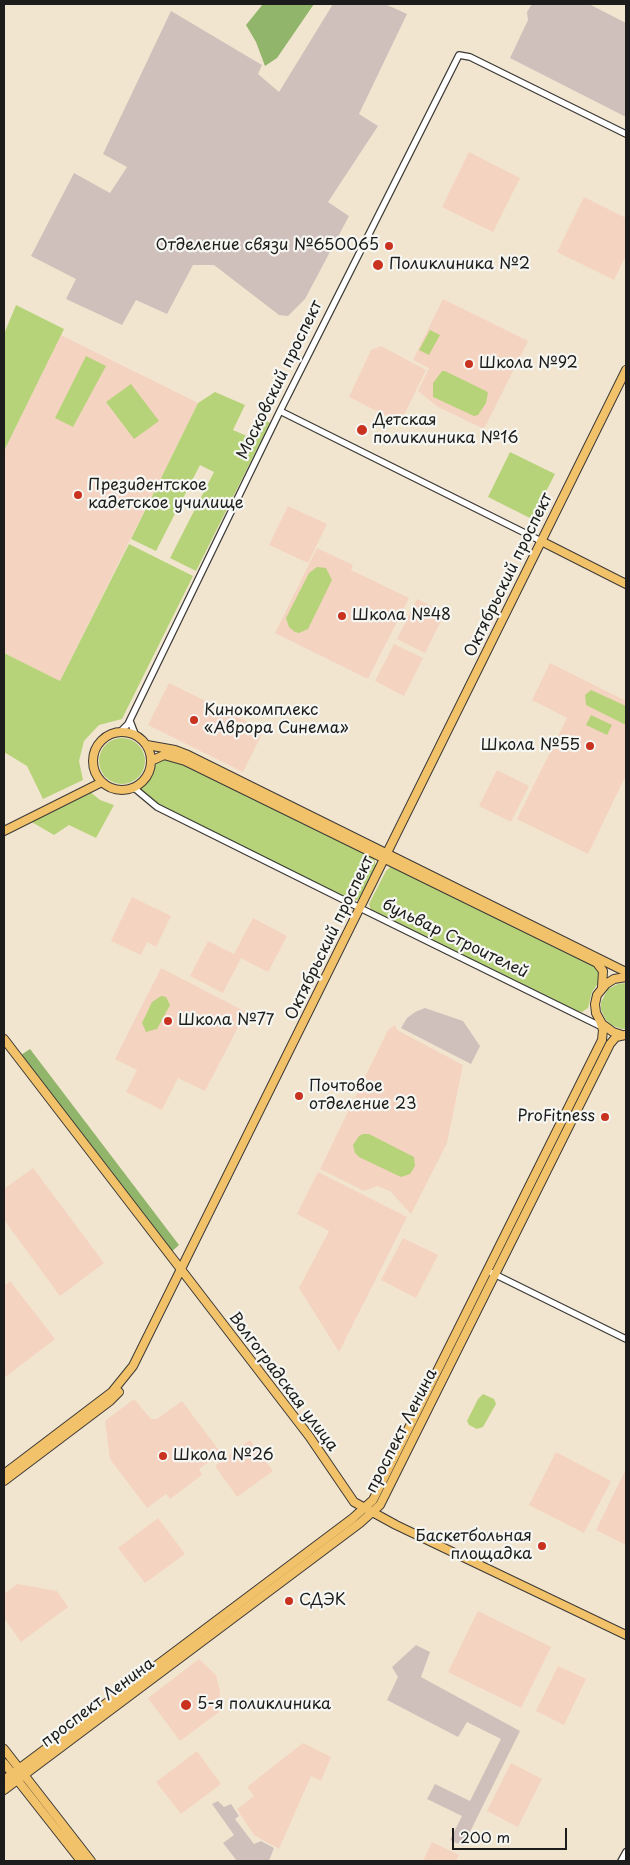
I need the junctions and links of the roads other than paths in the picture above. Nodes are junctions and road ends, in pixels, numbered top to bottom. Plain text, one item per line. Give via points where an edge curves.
1 (626, 134) edge
2 (626, 370) edge
3 (626, 381) edge
4 (280, 411) junction
5 (544, 542) junction
6 (626, 584) edge
7 (130, 719) junction
8 (121, 731) junction
9 (135, 734) junction
10 (147, 746) junction
11 (151, 761) junction
12 (95, 772) junction
13 (102, 782) junction
14 (133, 788) junction
15 (4, 825) edge
16 (4, 830) edge
17 (388, 857) junction
18 (362, 909) junction
19 (625, 976) edge
20 (602, 988) junction
21 (615, 1032) edge
22 (4, 1039) edge
23 (488, 1271) junction
24 (182, 1273) junction
25 (496, 1275) junction
26 (626, 1339) edge
27 (4, 1474) edge
28 (4, 1481) edge
29 (364, 1509) junction
30 (372, 1514) junction
31 (626, 1635) edge
32 (142, 1676) junction
33 (134, 1693) junction
34 (4, 1749) edge
35 (4, 1763) edge
36 (15, 1771) junction
37 (20, 1778) junction
38 (4, 1780) edge
39 (4, 1790) edge
40 (626, 1852) edge
41 (81, 1861) edge
42 (91, 1861) edge
43 (622, 1861) edge

1 - 4 street, Московский проспект via 470,57 459,55
2 - 5 main road, Октябрьский проспект
3 - 5 main road, Октябрьский проспект
4 - 5 street
4 - 7 street, Московский проспект
5 - 6 main road
5 - 17 main road, Октябрьский проспект
7 - 8 street, Московский проспект
7 - 9 street
8 - 9 main road
8 - 12 main road via 110,734 98,744 93,758
9 - 10 main road
10 - 11 main road
10 - 17 main road via 175,750
11 - 14 main road via 146,777
11 - 17 main road via 161,755 177,758
12 - 13 main road
12 - 15 main road via 85,784
13 - 14 main road via 114,789
13 - 16 main road
14 - 18 street, бульвар Строителей via 157,807
17 - 18 main road, Октябрьский проспект
17 - 19 main road
17 - 20 main road via 597,963 604,975
18 - 21 street, бульвар Строителей
18 - 24 main road, Октябрьский проспект
19 - 20 main road
20 - 21 main road via 595,1004
21 - 23 main road, проспект Ленина via 602,1040
21 - 25 main road, проспект Ленина
22 - 24 main road, Волгоградская улица
23 - 25 street
23 - 29 main road, проспект Ленина via 379,1491
24 - 27 main road, Октябрьский проспект via 133,1366 112,1392
24 - 28 main road, Октябрьский проспект via 136,1368 116,1396
24 - 29 main road, Волгоградская улица via 309,1436 346,1492
25 - 26 street
25 - 30 main road, проспект Ленина via 387,1494
29 - 30 main road, Волгоградская улица
29 - 32 main road, проспект Ленина
30 - 31 main road, Волгоградская улица
30 - 33 main road, проспект Ленина
32 - 33 main road via 133,1687
32 - 36 main road, проспект Ленина
33 - 37 main road, проспект Ленина
34 - 36 main road
35 - 36 main road
36 - 37 main road
36 - 38 main road, проспект Ленина
37 - 39 main road, проспект Ленина
37 - 41 main road
37 - 42 main road
40 - 43 street

